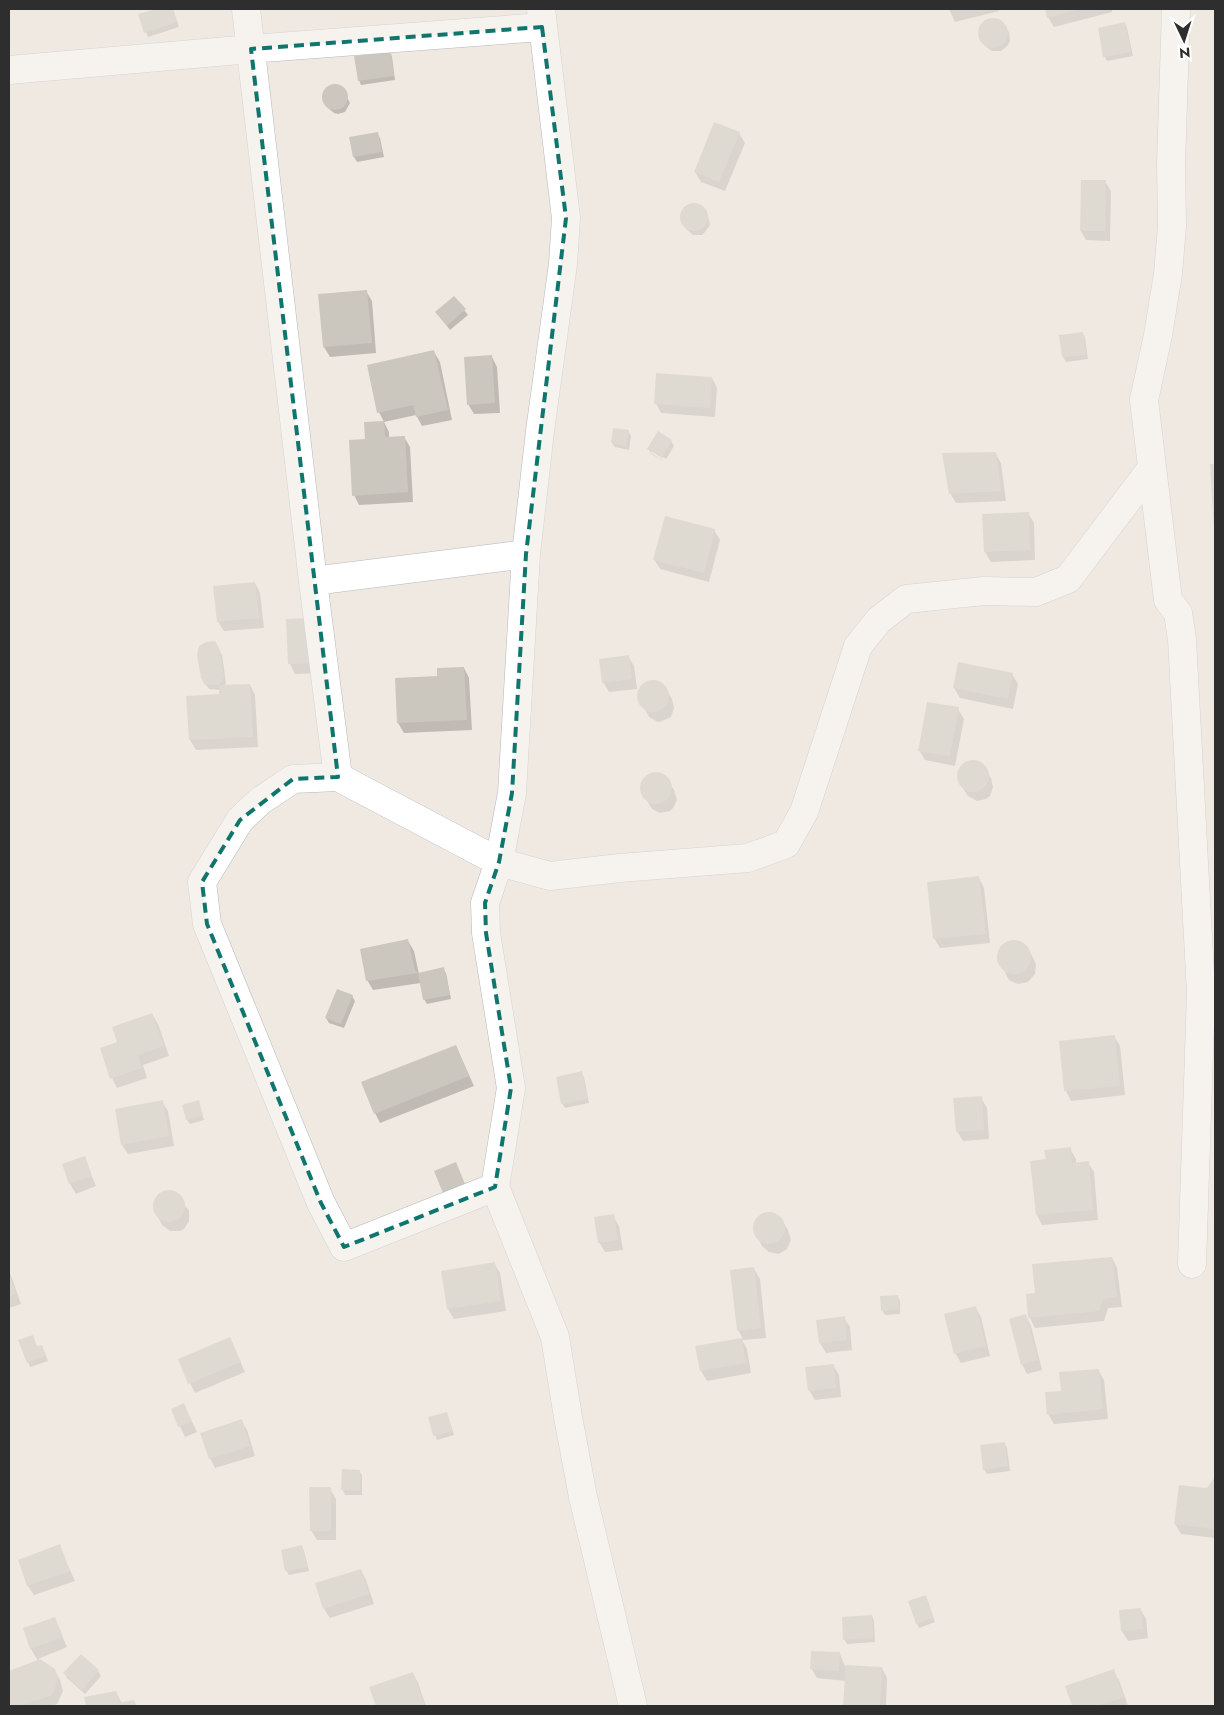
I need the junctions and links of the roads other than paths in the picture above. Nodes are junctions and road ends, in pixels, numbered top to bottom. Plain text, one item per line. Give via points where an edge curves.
1 (246, 9) edge
2 (1176, 9) edge
3 (542, 18) edge
4 (251, 49) junction
5 (9, 70) edge
6 (1151, 469) junction
7 (526, 554) junction
8 (313, 581) junction
9 (338, 777) junction
10 (499, 862) junction
11 (495, 1186) junction
12 (1192, 1264) dead end
13 (633, 1706) edge

1 - 4 street
2 - 6 street via 1172,226 1168,274 1144,400
3 - 4 street
3 - 7 street via 566,218
4 - 5 street
4 - 8 street
6 - 10 street via 1068,579 1036,592 984,591 906,599 879,620 858,646 804,812 786,844 748,858 550,876
6 - 12 street via 1168,600 1178,613 1182,639 1200,983
7 - 8 street
7 - 10 street via 512,793
8 - 9 street
9 - 10 street
9 - 11 street via 293,779 260,801 240,820 202,882 207,924 321,1203 344,1247
10 - 11 street via 485,902 486,933 510,1088
11 - 13 street via 555,1338 583,1497

